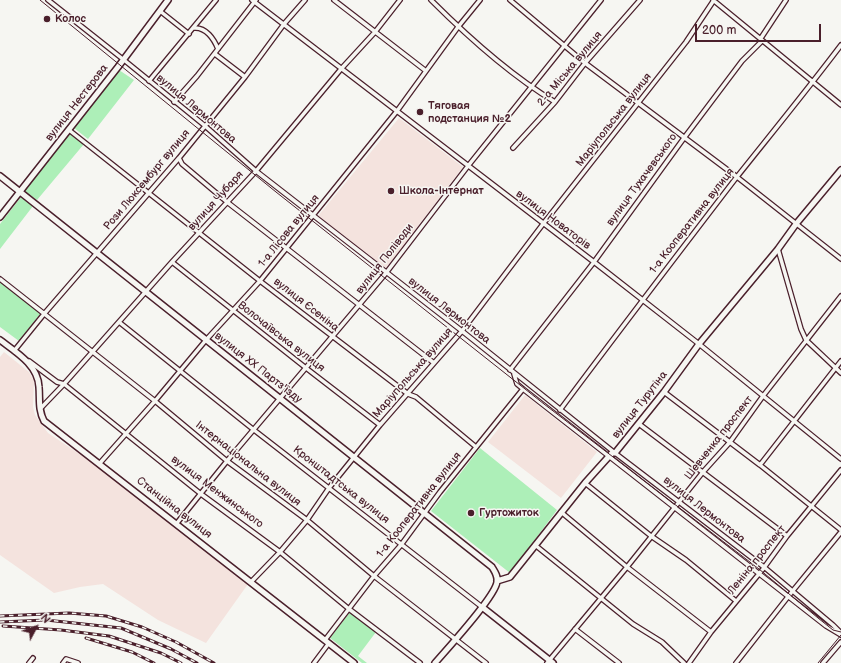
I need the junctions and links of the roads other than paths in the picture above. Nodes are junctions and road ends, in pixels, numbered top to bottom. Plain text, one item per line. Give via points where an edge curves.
1 (48, 0) edge
2 (168, 0) edge
3 (216, 0) edge
4 (305, 0) edge
5 (334, 0) edge
6 (400, 0) edge
7 (431, 0) edge
8 (480, 0) edge
9 (510, 0) edge
10 (601, 0) edge
11 (640, 0) edge
12 (714, 0) edge
13 (786, 0) edge
14 (254, 1) edge
15 (160, 11) junction
16 (284, 24) junction
17 (458, 27) junction
18 (194, 28) junction
19 (375, 32) junction
20 (189, 34) junction
21 (760, 38) junction
22 (566, 45) junction
23 (841, 45) edge
24 (218, 49) junction
25 (215, 54) junction
26 (124, 60) junction
27 (586, 63) junction
28 (341, 69) junction
29 (426, 71) junction
30 (245, 77) junction
31 (149, 81) junction
32 (813, 82) junction
33 (532, 88) junction
34 (174, 102) junction
35 (555, 102) junction
36 (639, 104) junction
37 (841, 105) edge
38 (397, 112) junction
39 (204, 125) junction
40 (69, 130) junction
41 (684, 138) junction
42 (513, 148) dead end
43 (179, 158) junction
44 (468, 166) junction
45 (841, 170) edge
46 (256, 171) junction
47 (0, 176) edge
48 (737, 177) junction
49 (20, 192) junction
50 (148, 192) junction
51 (227, 202) junction
52 (313, 215) junction
53 (0, 217) edge
54 (543, 224) junction
55 (796, 224) junction
56 (199, 233) junction
57 (286, 249) junction
58 (778, 249) junction
59 (97, 253) junction
60 (841, 259) edge
61 (172, 262) junction
62 (594, 262) junction
63 (386, 273) junction
64 (0, 279) edge
65 (260, 281) junction
66 (146, 292) junction
67 (841, 296) edge
68 (642, 300) junction
69 (360, 305) junction
70 (234, 310) junction
71 (44, 314) junction
72 (119, 322) junction
73 (462, 331) junction
74 (333, 337) junction
75 (0, 340) edge
76 (206, 340) junction
77 (806, 340) junction
78 (699, 344) junction
79 (14, 351) junction
80 (92, 352) junction
81 (841, 361) edge
82 (434, 363) junction
83 (306, 368) junction
84 (835, 368) junction
85 (510, 370) junction
86 (181, 371) junction
87 (841, 373) edge
88 (514, 374) junction
89 (64, 384) junction
90 (523, 389) junction
91 (664, 392) junction
92 (408, 394) junction
93 (763, 396) junction
94 (281, 399) junction
95 (155, 401) junction
96 (40, 409) junction
97 (560, 410) junction
98 (795, 422) junction
99 (639, 424) junction
100 (380, 425) junction
101 (254, 430) junction
102 (126, 433) junction
103 (730, 442) junction
104 (476, 447) junction
105 (615, 453) junction
106 (609, 456) junction
107 (354, 457) junction
108 (841, 459) edge
109 (227, 462) junction
110 (100, 463) junction
111 (760, 465) junction
112 (841, 470) edge
113 (703, 472) junction
114 (584, 483) junction
115 (329, 488) junction
116 (201, 494) junction
117 (679, 502) junction
118 (812, 506) junction
119 (675, 507) junction
120 (561, 512) junction
121 (425, 513) junction
122 (307, 520) junction
123 (177, 523) junction
124 (841, 531) edge
125 (651, 536) junction
126 (787, 536) junction
127 (401, 545) junction
128 (535, 546) junction
129 (280, 552) junction
130 (627, 567) junction
131 (764, 567) junction
132 (760, 573) junction
133 (374, 576) junction
134 (497, 581) junction
135 (251, 582) junction
136 (793, 591) junction
137 (789, 596) junction
138 (600, 598) junction
139 (736, 601) junction
140 (482, 607) junction
141 (350, 609) junction
142 (575, 629) junction
143 (710, 632) junction
144 (841, 634) edge
145 (455, 639) junction
146 (327, 642) junction
147 (841, 642) edge
148 (33, 658) dead end
149 (549, 662) edge
150 (29, 663) edge
151 (63, 663) edge
152 (78, 663) edge
153 (314, 663) edge
154 (354, 663) edge
155 (420, 663) edge
156 (435, 663) edge
157 (486, 663) edge
158 (619, 663) edge
159 (684, 663) edge
160 (689, 663) edge
161 (736, 663) edge
162 (823, 663) edge

1 - 26 street, вулиця Лермонтова
2 - 15 street, вулиця Нестерова
3 - 18 street
4 - 16 street, Рози Люксембург вулиця
5 - 19 street
6 - 19 street, вулиця Чубаря
7 - 17 street
8 - 17 street, 1-а Лісова вулиця
9 - 22 street
10 - 22 street, вулиця Поліводи
11 - 27 street, 2-а Міська вулиця
12 - 21 street
12 - 36 street, Маріупольська вулиця
13 - 21 street, вулиця Тухачевського
14 - 16 street, вулиця Новаторів
14 - 24 street
15 - 20 street
15 - 26 street, вулиця Нестерова
16 - 28 street, вулиця Новаторів
16 - 30 street, Рози Люксембург вулиця
17 - 29 street, 1-а Лісова вулиця
17 - 33 street
18 - 20 street
18 - 24 street via 206,32 214,39
19 - 28 street, вулиця Чубаря
19 - 29 street
20 - 31 street
21 - 32 street
21 - 41 street, вулиця Тухачевського via 761,42 742,61
22 - 27 street
22 - 33 street, вулиця Поліводи
23 - 32 street, 1-а Кооперативна вулиця
24 - 25 street
25 - 30 street
25 - 34 street
26 - 31 street, вулиця Лермонтова
26 - 40 street, вулиця Нестерова
27 - 35 street, 2-а Міська вулиця
27 - 36 street
28 - 38 street, вулиця Новаторів
28 - 46 street, вулиця Чубаря
29 - 38 street, 1-а Лісова вулиця
30 - 39 street, Рози Люксембург вулиця
31 - 34 street, вулиця Лермонтова
32 - 37 street
32 - 48 street, 1-а Кооперативна вулиця
33 - 35 street
33 - 44 street, вулиця Поліводи
34 - 39 street, вулиця Лермонтова
35 - 42 street, 2-а Міська вулиця
36 - 41 street
36 - 54 street, Маріупольська вулиця
38 - 44 street, вулиця Новаторів
38 - 52 street, 1-а Лісова вулиця
39 - 43 street, Рози Люксембург вулиця
39 - 46 street, вулиця Лермонтова
40 - 49 street, вулиця Нестерова
40 - 50 street, вулиця Єсеніна
41 - 48 street
41 - 62 street, вулиця Тухачевського
43 - 50 street, Рози Люксембург вулиця
43 - 51 street via 182,164
44 - 54 street, вулиця Новаторів
44 - 63 street, вулиця Поліводи
45 - 55 street, вулиця Турутіна
46 - 51 street, вулиця Чубаря
46 - 52 street, вулиця Лермонтова
47 - 49 street, вулиця XX Партз'їзду
48 - 55 street
48 - 68 street, 1-а Кооперативна вулиця
49 - 53 street, вулиця Нестерова
49 - 59 street, вулиця XX Партз'їзду
50 - 56 street, вулиця Єсеніна
50 - 59 street, Рози Люксембург вулиця
51 - 56 street, вулиця Чубаря
51 - 57 street
52 - 57 street, 1-а Лісова вулиця
52 - 63 street, вулиця Лермонтова
54 - 62 street, вулиця Новаторів
54 - 73 street, Маріупольська вулиця
55 - 58 street, вулиця Турутіна
55 - 60 street
56 - 61 street, вулиця Чубаря
56 - 65 street, вулиця Єсеніна
57 - 65 street, 1-а Лісова вулиця
57 - 69 street
58 - 77 street
58 - 78 street, вулиця Турутіна
59 - 66 street, вулиця XX Партз'їзду
59 - 71 street, Рози Люксембург вулиця
61 - 66 street, вулиця Чубаря
61 - 70 street, Волочаївська вулиця
62 - 68 street, вулиця Новаторів
62 - 85 street, вулиця Тухачевського
63 - 69 street, вулиця Поліводи
63 - 73 street, вулиця Лермонтова
64 - 71 street, Інтернаціональна вулиця
65 - 70 street, 1-а Лісова вулиця
65 - 74 street, вулиця Єсеніна
66 - 72 street, вулиця Чубаря
66 - 76 street, вулиця XX Партз'їзду
67 - 77 street, Шевченка проспект
68 - 78 street, вулиця Новаторів
68 - 97 street, 1-а Кооперативна вулиця
69 - 74 street, вулиця Поліводи
69 - 82 street
70 - 76 street, 1-а Лісова вулиця
70 - 83 street, Волочаївська вулиця
71 - 79 street, Рози Люксембург вулиця
71 - 80 street, Інтернаціональна вулиця
72 - 80 street, вулиця Чубаря
72 - 86 street, Кронштадтська вулиця
73 - 82 street, Маріупольська вулиця
73 - 85 street, вулиця Лермонтова
74 - 83 street, вулиця Поліводи
74 - 92 street, вулиця Єсеніна
75 - 79 street, вулиця Менжинського
76 - 86 street, 1-а Лісова вулиця
76 - 94 street, вулиця XX Партз'їзду
77 - 84 street
77 - 93 street, Шевченка проспект
78 - 91 street, вулиця Турутіна
78 - 93 street, вулиця Новаторів
79 - 89 street, вулиця Менжинського via 57,382
79 - 96 street, Станційна вулиця via 33,368 39,386
80 - 89 street, вулиця Чубаря
80 - 95 street, Інтернаціональна вулиця
81 - 84 street
82 - 92 street, Маріупольська вулиця
83 - 94 street, вулиця Поліводи
83 - 100 street, Волочаївська вулиця
84 - 87 street
84 - 98 street
85 - 88 street, вулиця Лермонтова
86 - 95 street, 1-а Лісова вулиця
86 - 101 street, Кронштадтська вулиця
88 - 90 street via 517,384
88 - 97 street, вулиця Лермонтова
89 - 96 street, вулиця Чубаря
89 - 102 street, вулиця Менжинського
90 - 104 street, 1-а Кооперативна вулиця
90 - 106 street, вулиця Лермонтова
91 - 99 street, вулиця Турутіна
91 - 103 street
92 - 100 street, Маріупольська вулиця
92 - 104 street, вулиця Єсеніна via 416,397
93 - 98 street, вулиця Новаторів
93 - 103 street, Шевченка проспект
94 - 101 street, вулиця Поліводи
94 - 107 street, вулиця XX Партз'їзду
95 - 102 street, 1-а Лісова вулиця
95 - 109 street, Інтернаціональна вулиця
96 - 110 street, Станційна вулиця via 44,421
97 - 105 street, вулиця Лермонтова
98 - 108 street, вулиця Новаторів
98 - 111 street
99 - 105 street, вулиця Турутіна
99 - 113 street
100 - 107 street, Маріупольська вулиця
101 - 109 street, вулиця Поліводи
101 - 115 street, Кронштадтська вулиця
102 - 110 street, 1-а Лісова вулиця
102 - 116 street, вулиця Менжинського
103 - 111 street
103 - 113 street, Шевченка проспект
104 - 121 street, 1-а Кооперативна вулиця
105 - 106 street, вулиця Турутіна
105 - 117 street, вулиця Лермонтова
106 - 114 street, вулиця Турутіна
106 - 119 street, вулиця Лермонтова
107 - 115 street, Маріупольська вулиця
107 - 121 street, вулиця XX Партз'їзду
109 - 116 street, вулиця Поліводи
109 - 122 street, Інтернаціональна вулиця
110 - 123 street, Станційна вулиця
111 - 118 street
112 - 118 street, Леніна проспект
113 - 117 street, Шевченка проспект
113 - 126 street
114 - 120 street, вулиця Турутіна
114 - 125 street
115 - 122 street, Маріупольська вулиця
115 - 127 street, Кронштадтська вулиця
116 - 123 street, вулиця Поліводи
116 - 129 street, вулиця Менжинського
117 - 119 street, Шевченка проспект
117 - 131 street, вулиця Лермонтова
118 - 124 street
118 - 126 street, Леніна проспект
119 - 125 street, Шевченка проспект
119 - 132 street, вулиця Лермонтова
120 - 128 street, вулиця Турутіна
120 - 130 street
121 - 127 street, 1-а Кооперативна вулиця
121 - 134 street, вулиця XX Партз'їзду via 492,568
122 - 129 street, Маріупольська вулиця
122 - 133 street, Інтернаціональна вулиця
123 - 135 street, Станційна вулиця
124 - 136 street
125 - 130 street, Шевченка проспект
125 - 139 street via 686,560
126 - 131 street, Леніна проспект
127 - 133 street, 1-а Кооперативна вулиця
127 - 140 street, Кронштадтська вулиця
128 - 134 street, вулиця Турутіна via 510,577
128 - 138 street
129 - 135 street, Маріупольська вулиця
129 - 141 street, вулиця Менжинського
130 - 138 street, Шевченка проспект
130 - 143 street
131 - 132 street, Леніна проспект
131 - 136 street, вулиця Лермонтова
132 - 137 street, вулиця Лермонтова
132 - 139 street, Леніна проспект
133 - 141 street, 1-а Кооперативна вулиця
133 - 145 street, Інтернаціональна вулиця
134 - 140 street
135 - 146 street, Станційна вулиця
136 - 137 street
136 - 144 street, вулиця Лермонтова via 834,625
137 - 144 street, вулиця Лермонтова via 826,626
137 - 161 street
138 - 142 street, Шевченка проспект
138 - 159 street via 632,624 662,642
139 - 143 street, Леніна проспект
140 - 145 street
140 - 149 street, Кронштадтська вулиця
141 - 146 street, 1-а Кооперативна вулиця
141 - 155 street, вулиця Менжинського
142 - 149 street, Шевченка проспект
142 - 158 street
143 - 160 street, Леніна проспект
145 - 156 street
145 - 157 street, Інтернаціональна вулиця
146 - 153 street, 1-а Кооперативна вулиця
146 - 154 street, Станційна вулиця
147 - 162 street
148 - 150 street
151 - 152 street via 66,659

